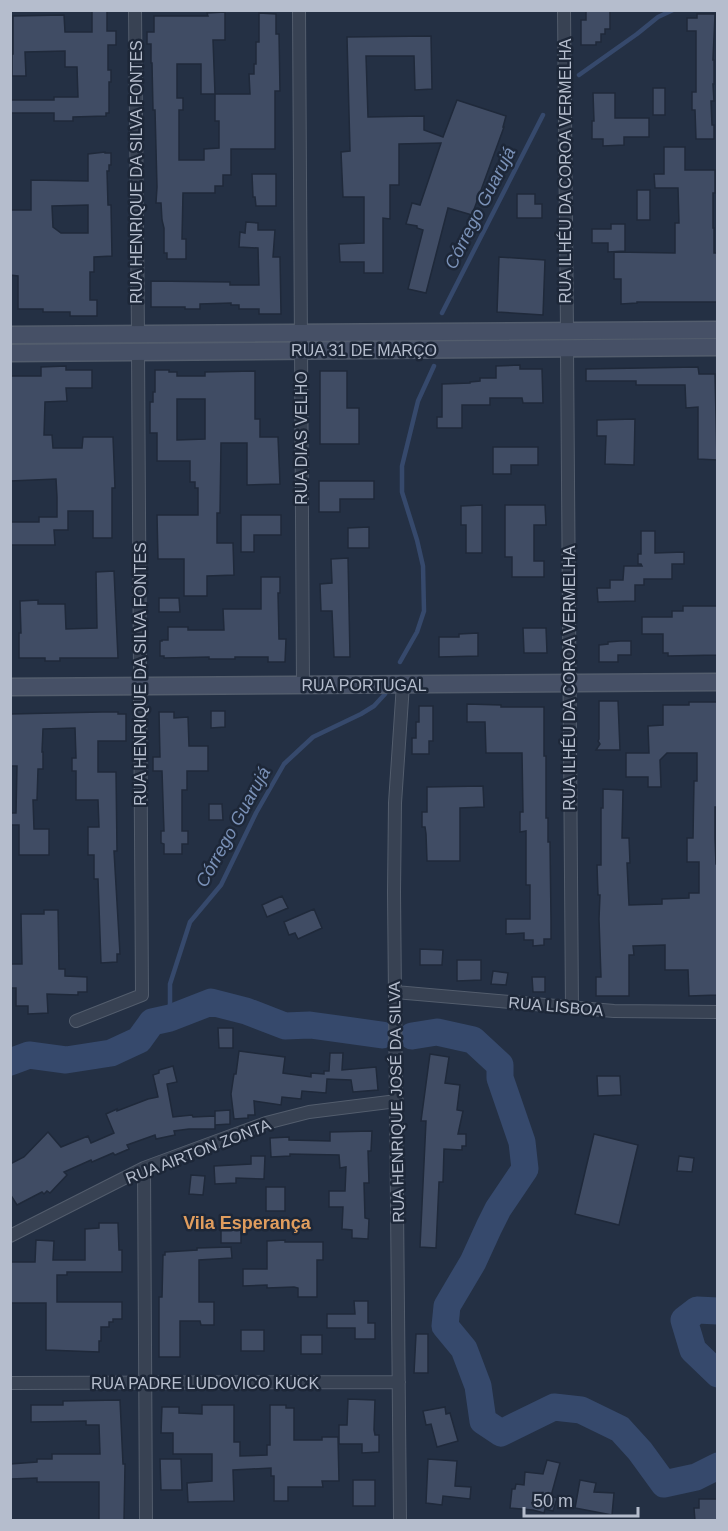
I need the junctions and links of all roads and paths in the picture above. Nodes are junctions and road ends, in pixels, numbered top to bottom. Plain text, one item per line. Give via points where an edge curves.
1 (135, 10) edge
2 (299, 10) edge
3 (564, 10) edge
4 (717, 330) edge
5 (567, 331) junction
6 (301, 333) junction
7 (138, 334) junction
8 (10, 335) edge
9 (717, 347) edge
10 (567, 348) junction
11 (301, 351) junction
12 (138, 352) junction
13 (10, 353) edge
14 (717, 682) edge
15 (403, 684) junction
16 (569, 684) junction
17 (303, 685) junction
18 (140, 686) junction
19 (10, 687) edge
20 (395, 992) junction
21 (572, 1008) junction
22 (717, 1012) edge
23 (76, 1021) dead end
24 (397, 1101) junction
25 (144, 1168) junction
26 (10, 1236) edge
27 (399, 1382) junction
28 (10, 1383) edge
29 (145, 1383) junction
30 (146, 1521) edge
31 (400, 1521) edge

1 - 7 street, RUA HENRIQUE DA SILVA FONTES
2 - 6 street, RUA DIAS VELHO
3 - 5 street, RUA ILHÉU DA COROA VERMELHA
4 - 5 main road, RUA 31 DE MARÇO
5 - 6 main road, RUA 31 DE MARÇO
6 - 7 main road, RUA 31 DE MARÇO
6 - 11 street, RUA DIAS VELHO
7 - 8 main road, RUA 31 DE MARÇO
9 - 10 main road, RUA 31 DE MARÇO
10 - 11 main road, RUA 31 DE MARÇO
10 - 16 street, RUA ILHÉU DA COROA VERMELHA
11 - 12 main road, RUA 31 DE MARÇO
11 - 17 street, RUA DIAS VELHO
12 - 13 main road, RUA 31 DE MARÇO
12 - 18 street, RUA HENRIQUE DA SILVA FONTES
14 - 16 main road, RUA PORTUGAL
15 - 16 main road, RUA PORTUGAL
15 - 17 main road, RUA PORTUGAL
15 - 20 street, RUA HENRIQUE JOSÉ DA SILVA via 395,802
16 - 21 street, RUA ILHÉU DA COROA VERMELHA
17 - 18 main road, RUA PORTUGAL
18 - 19 main road, RUA PORTUGAL
18 - 23 street, RUA HENRIQUE DA SILVA FONTES via 142,995
20 - 21 street, RUA LISBOA
20 - 24 street, RUA HENRIQUE JOSÉ DA SILVA
21 - 22 street, RUA LISBOA
24 - 25 street, RUA AIRTON ZONTA via 288,1116
24 - 27 street, RUA HENRIQUE JOSÉ DA SILVA
25 - 26 street, RUA AIRTON ZONTA
25 - 29 street
27 - 29 street, RUA PADRE LUDOVICO KUCK
27 - 31 street, RUA HENRIQUE JOSÉ DA SILVA
28 - 29 street, RUA PADRE LUDOVICO KUCK
29 - 30 street

